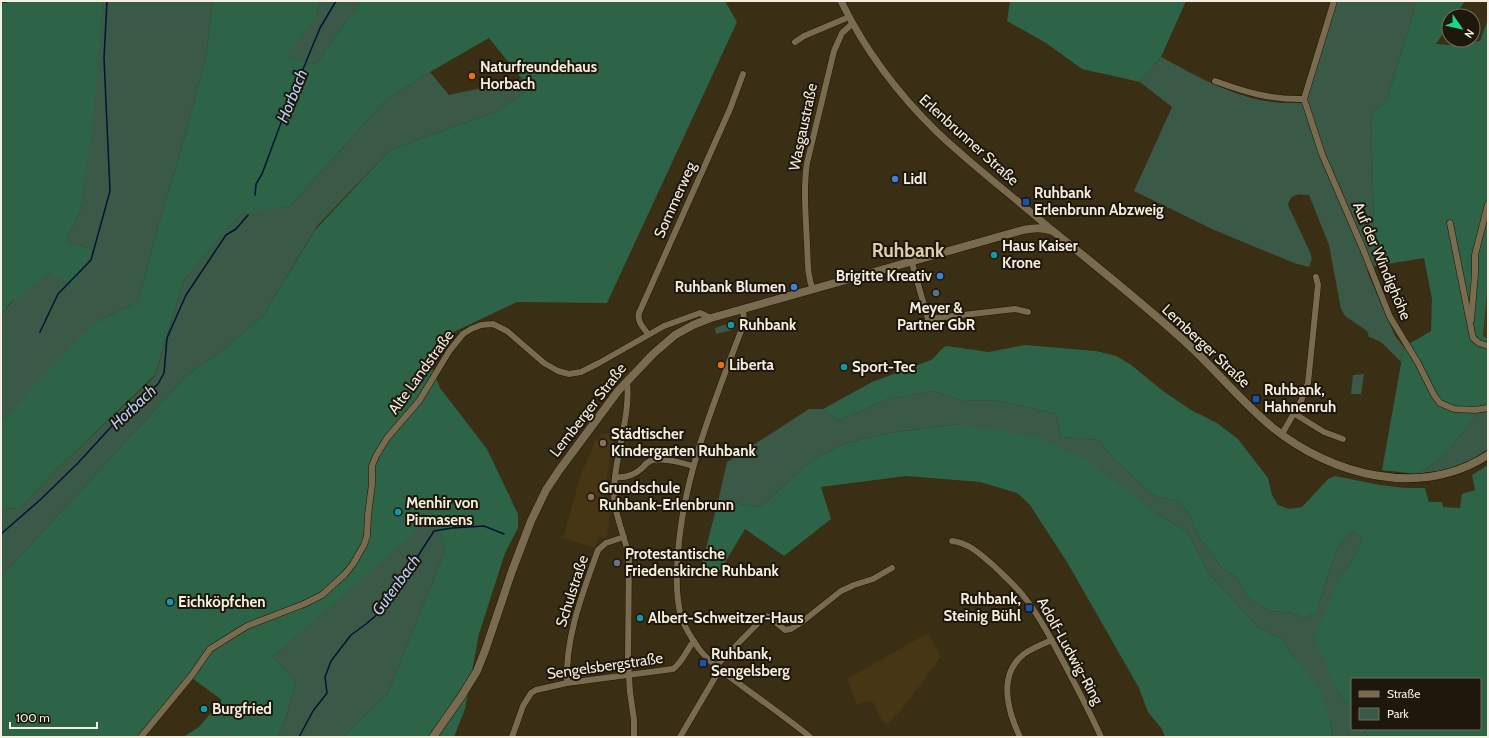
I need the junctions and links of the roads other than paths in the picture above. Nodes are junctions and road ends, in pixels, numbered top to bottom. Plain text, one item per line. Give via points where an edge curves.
1 (841, 1) edge
2 (1334, 1) edge
3 (851, 20) junction
4 (795, 42) dead end
5 (743, 74) dead end
6 (1215, 81) dead end
7 (1304, 98) junction
8 (1488, 204) edge
9 (1032, 213) junction
10 (1450, 223) dead end
11 (1036, 228) junction
12 (1053, 231) junction
13 (912, 262) junction
14 (1316, 277) dead end
15 (813, 290) junction
16 (743, 310) junction
17 (1028, 312) dead end
18 (711, 318) junction
19 (1470, 325) junction
20 (648, 334) junction
21 (1488, 346) edge
22 (627, 382) junction
23 (1488, 408) edge
24 (1295, 414) junction
25 (1282, 434) junction
26 (1343, 439) dead end
27 (1488, 455) edge
28 (693, 466) junction
29 (615, 477) junction
30 (624, 537) junction
31 (952, 541) dead end
32 (892, 568) dead end
33 (1052, 640) junction
34 (694, 641) junction
35 (718, 668) junction
36 (628, 674) junction
37 (567, 683) junction
38 (141, 737) edge
39 (433, 737) edge
40 (512, 737) edge
41 (634, 737) edge
42 (680, 737) edge
43 (810, 737) edge
44 (1020, 737) edge
45 (1101, 737) edge

1 - 3 street, Erlenbrunner Straße
2 - 7 street
3 - 4 street via 804,36
3 - 9 street, Erlenbrunner Straße via 880,67 919,114
3 - 15 street, Wasgaustraße via 834,51 806,170 806,226 809,277
5 - 20 street, Sommerweg via 727,116 639,313 639,322
6 - 7 street via 1271,98
7 - 23 street, Auf der Windighöhe via 1322,154 1390,317 1434,395 1440,403 1454,409
8 - 19 street via 1475,255
9 - 11 street
9 - 12 street, Erlenbrunner Straße
10 - 19 street
11 - 12 main road, Lemberger Straße
11 - 13 main road, Lemberger Straße
12 - 25 main road, Lemberger Straße via 1181,338 1263,420
13 - 15 main road, Lemberger Straße
13 - 17 street via 928,319 1015,308
14 - 24 street via 1318,285 1310,371 1306,391
15 - 16 main road, Lemberger Straße
16 - 18 main road, Lemberger Straße
16 - 28 street via 742,331
18 - 20 street, Alte Landstraße via 704,314 696,314
18 - 22 main road, Lemberger Straße via 684,329 665,342
19 - 21 street via 1473,338
20 - 38 street, Alte Landstraße via 588,368 569,374 544,363 507,331 493,324 481,325 463,334 450,350 419,401 387,438 376,456 372,466 366,536 353,564 322,595 247,626 210,649 192,676
22 - 29 street via 628,396
22 - 39 main road, Lemberger Straße via 576,446 546,490 518,553 482,660 470,683
24 - 25 street
24 - 26 street via 1324,432
25 - 27 main road, Lemberger Straße via 1332,463 1384,476 1409,478 1442,475 1470,466
28 - 29 street via 653,461 630,476
28 - 34 street via 680,526 677,594 682,617
29 - 30 street via 615,503
30 - 36 street via 629,558
30 - 37 street, Schulstraße via 606,543 598,550 573,626 568,652
31 - 33 street, Adolf-Ludwig-Ring via 960,542 976,551 1010,582 1026,599
32 - 35 street via 873,579 841,591 791,629 783,629 769,616 765,616
33 - 44 street via 1024,655 1015,665 1010,677 1009,709
33 - 45 street, Adolf-Ludwig-Ring
34 - 35 street
34 - 36 street, Sengelsbergstraße via 675,668
35 - 42 street
35 - 43 street
36 - 37 street, Sengelsbergstraße
36 - 41 street
37 - 40 street, Sengelsbergstraße via 543,687 531,693 523,706

